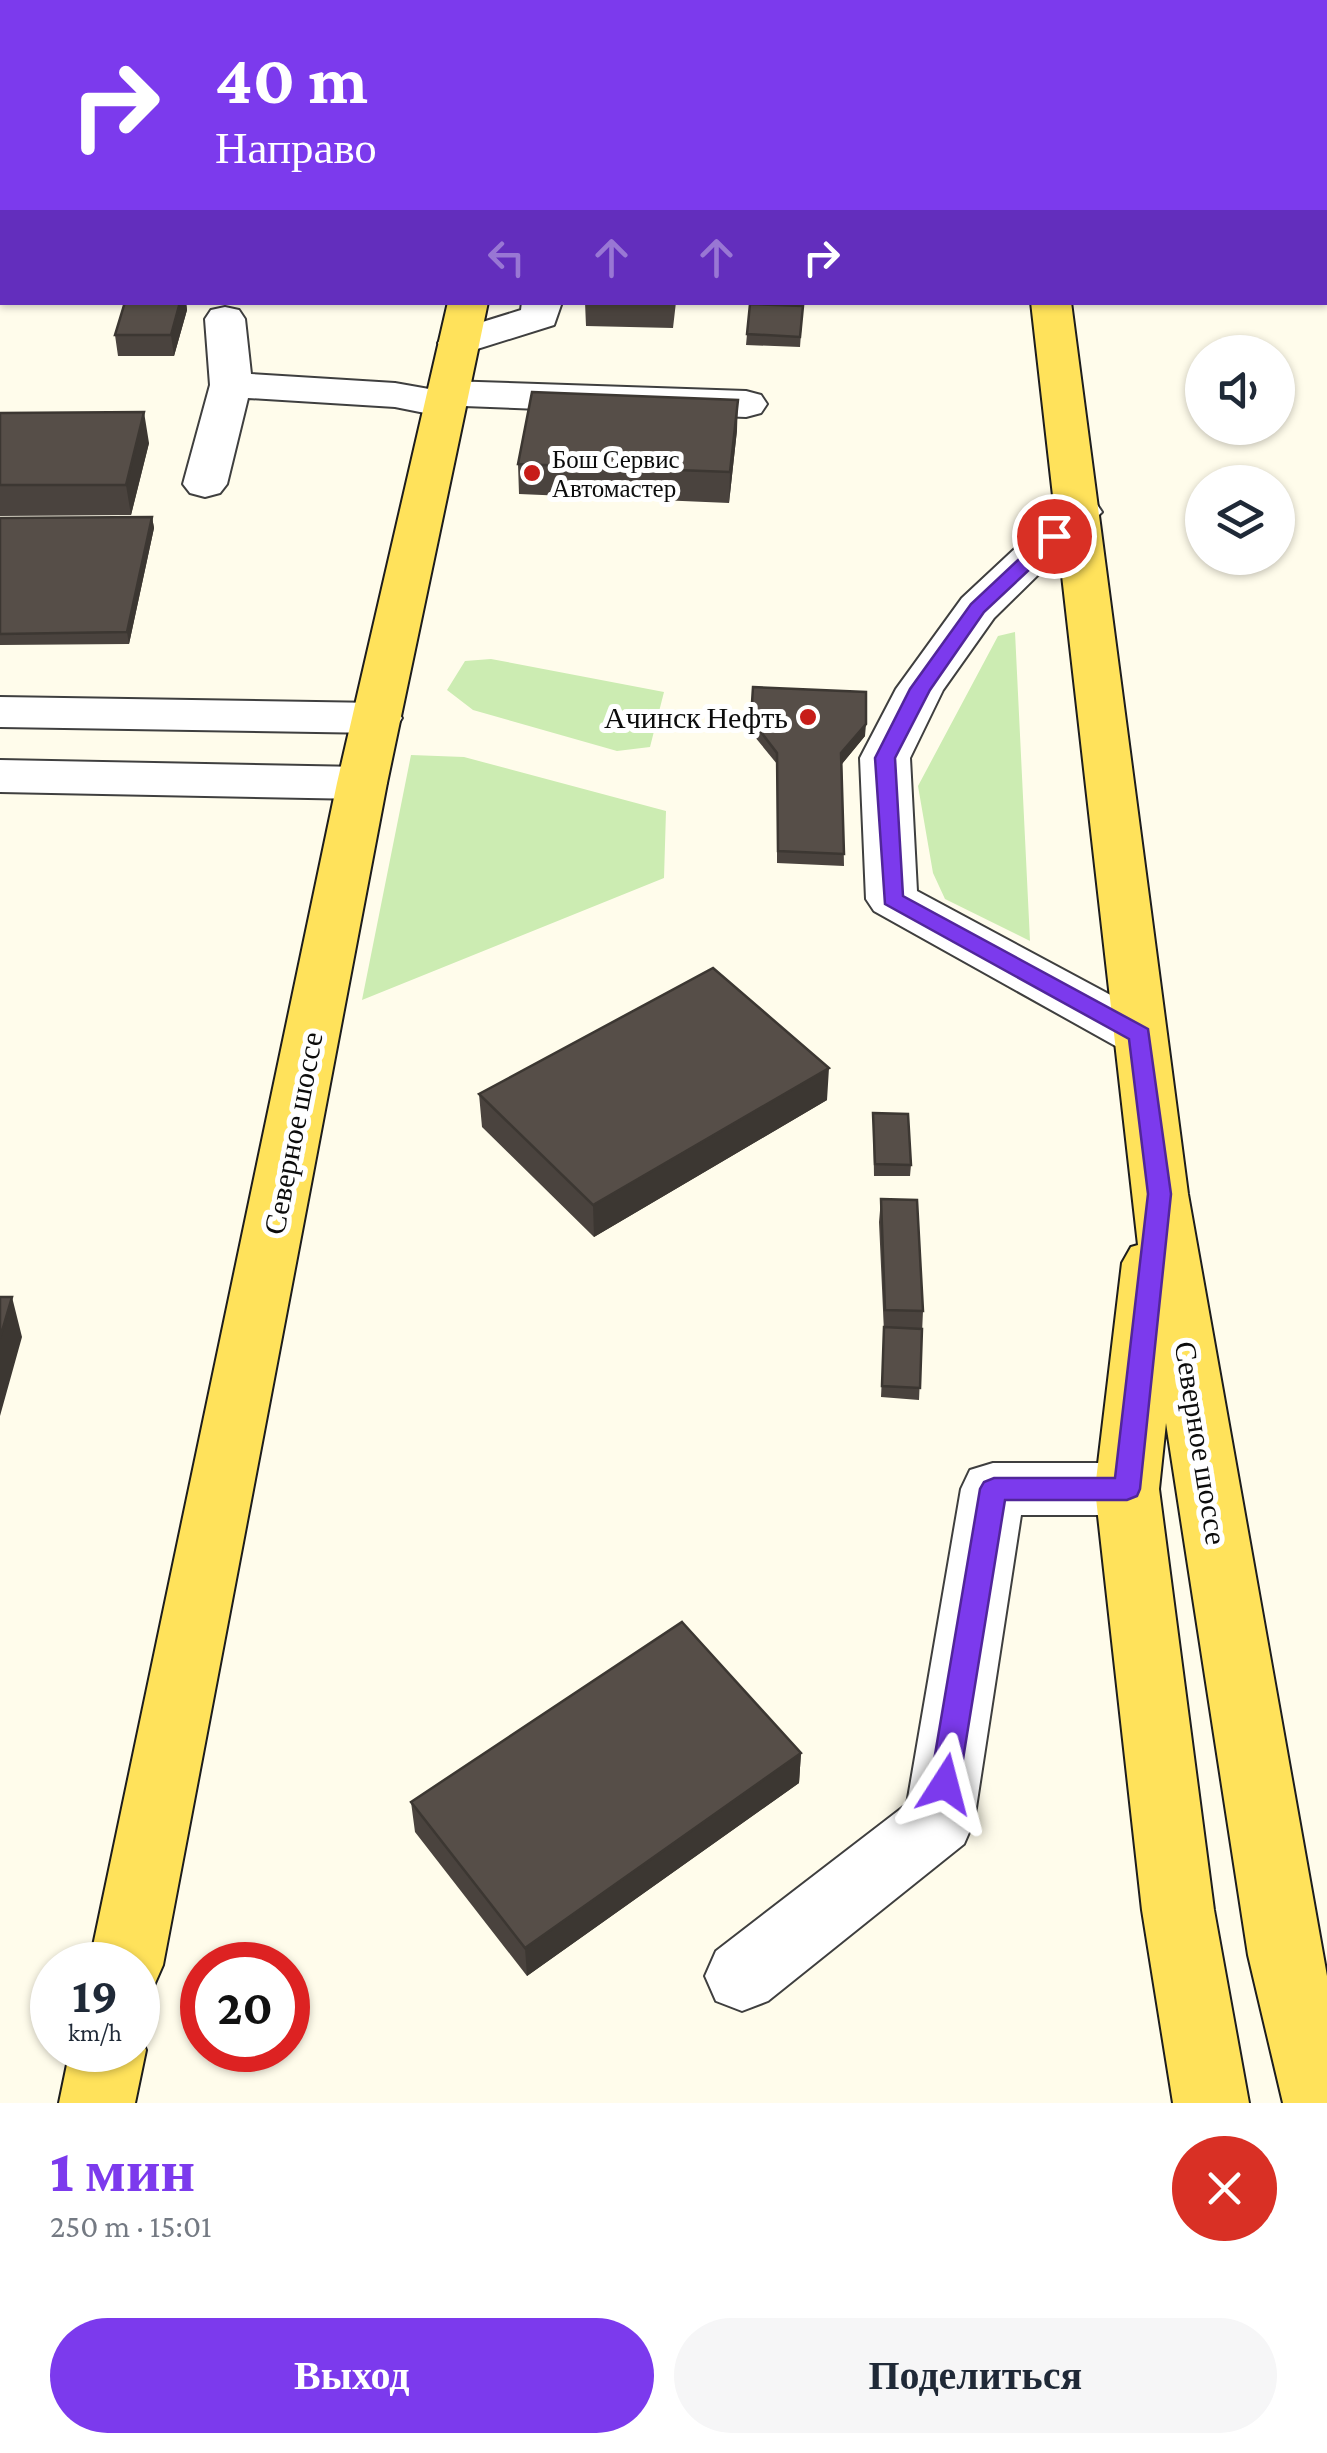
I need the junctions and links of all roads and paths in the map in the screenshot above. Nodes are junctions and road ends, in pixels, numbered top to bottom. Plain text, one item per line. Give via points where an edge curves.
1 (542, 305) edge
2 (1051, 305) edge
3 (225, 319) dead end
4 (455, 361) edge
5 (231, 386) junction
6 (746, 404) dead end
7 (205, 484) dead end
8 (1080, 512) junction
9 (0, 712) edge
10 (370, 751) junction
11 (0, 776) edge
12 (1140, 1035) junction
13 (1160, 1194) junction
14 (1127, 1489) junction
15 (131, 1942) edge
16 (742, 1976) dead end
17 (104, 2072) edge
18 (98, 2103) edge
19 (1211, 2103) edge
20 (1322, 2103) edge

1 - 4 lane via 540,317
2 - 8 main road, Северное шоссе
3 - 5 lane
4 - 5 lane via 395,395
4 - 6 lane
4 - 10 main road, Северное шоссе
5 - 7 lane
8 - 12 main road, Северное шоссе
8 - 12 lane via 978,608 920,689 885,758 892,899
9 - 10 lane
10 - 11 lane
10 - 15 main road, Северное шоссе
12 - 13 main road, Северное шоссе
13 - 14 main road
13 - 20 main road, Северное шоссе via 1285,1955
14 - 16 lane via 994,1489 939,1821
14 - 19 main road via 1178,1910
17 - 18 main road

